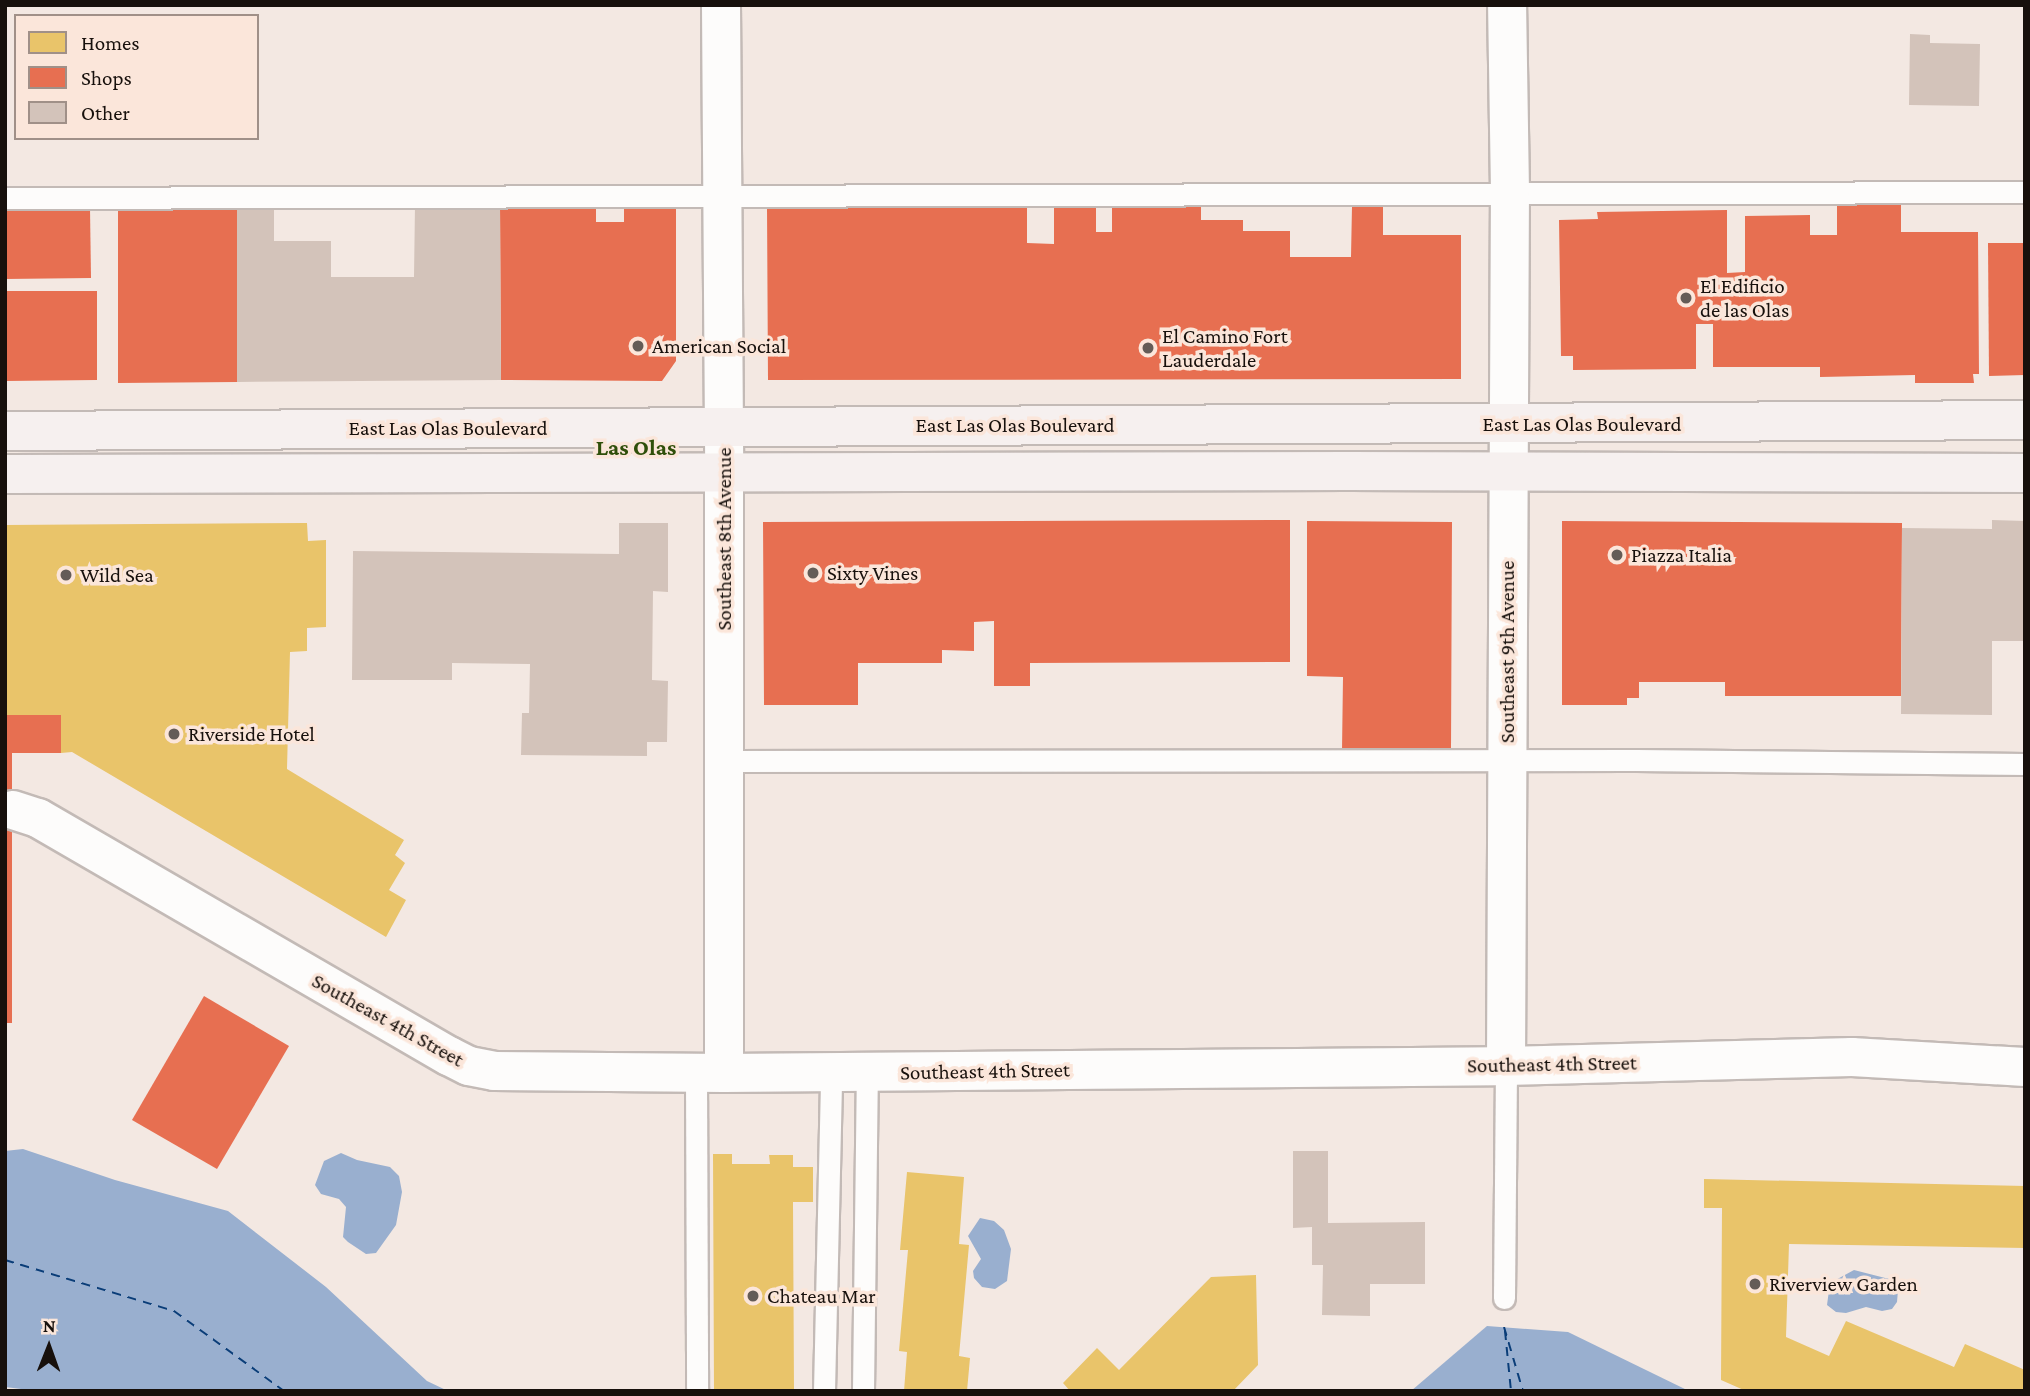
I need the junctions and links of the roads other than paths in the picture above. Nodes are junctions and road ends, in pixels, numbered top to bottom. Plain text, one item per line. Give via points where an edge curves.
1 (721, 5) edge
2 (1507, 5) edge
3 (1510, 192) junction
4 (2025, 192) edge
5 (722, 196) junction
6 (5, 198) edge
7 (2025, 419) edge
8 (1507, 424) junction
9 (723, 426) junction
10 (5, 431) edge
11 (1507, 472) junction
12 (2025, 473) edge
13 (5, 474) edge
14 (724, 474) junction
15 (724, 761) junction
16 (1507, 762) junction
17 (2025, 764) edge
18 (13, 810) dead end
19 (1506, 1066) junction
20 (2025, 1067) edge
21 (710, 1072) junction
22 (849, 1072) junction
23 (1504, 1298) dead end
24 (698, 1391) edge
25 (824, 1391) edge
26 (863, 1391) edge

1 - 5 street, Southeast 8th Avenue
2 - 3 street, Southeast 9th Avenue
3 - 4 lane
3 - 5 lane
3 - 8 street, Southeast 9th Avenue
5 - 6 lane
5 - 9 street, Southeast 8th Avenue
7 - 8 main road, East Las Olas Boulevard
8 - 9 main road, East Las Olas Boulevard
8 - 11 street, Southeast 9th Avenue
9 - 10 main road, East Las Olas Boulevard
9 - 14 street, Southeast 8th Avenue
11 - 12 main road
11 - 14 main road
11 - 16 street, Southeast 9th Avenue
13 - 14 main road
14 - 15 street, Southeast 8th Avenue
15 - 16 lane
15 - 21 street, Southeast 8th Avenue
16 - 17 lane
16 - 19 street, Southeast 9th Avenue
18 - 21 street, Southeast 4th Street via 38,818 468,1066
19 - 20 street, Southeast 4th Street via 1852,1057
19 - 22 street, Southeast 4th Street
19 - 23 lane, Southeast 9th Avenue
21 - 22 street, Southeast 4th Street
21 - 24 lane
22 - 25 lane
22 - 26 lane

